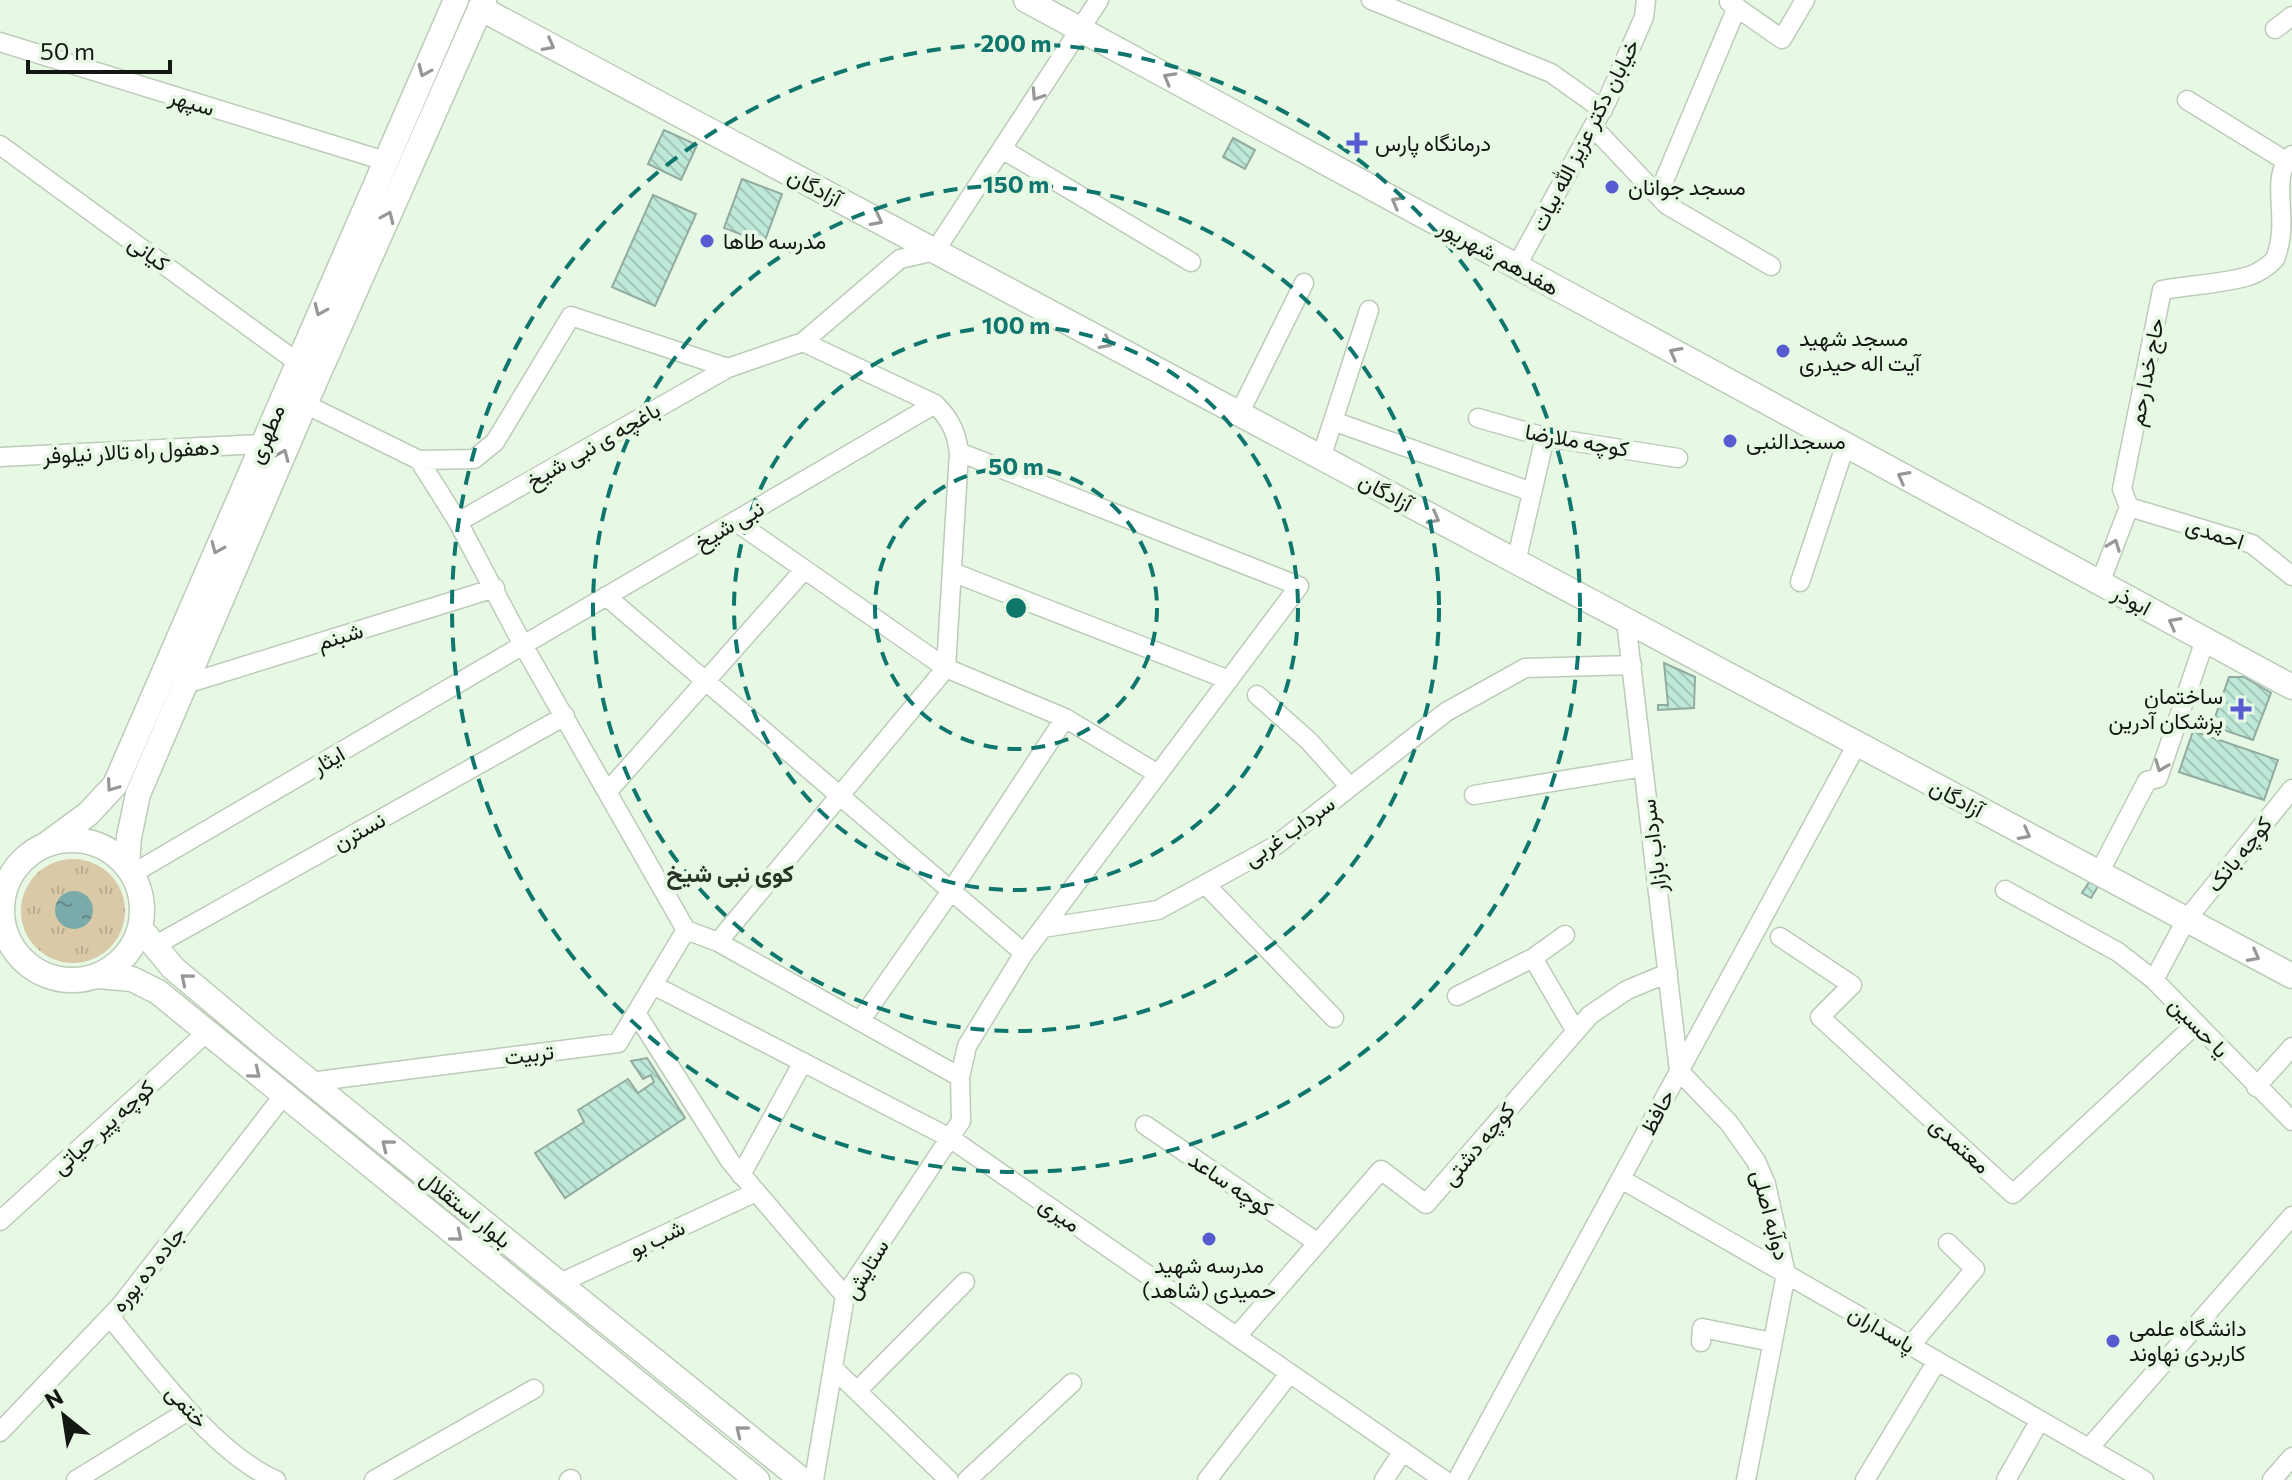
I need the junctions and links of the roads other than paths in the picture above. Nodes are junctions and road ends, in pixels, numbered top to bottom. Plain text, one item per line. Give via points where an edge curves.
1 (456, 0) edge
2 (1026, 0) edge
3 (1099, 0) edge
4 (1371, 0) edge
5 (1646, 0) edge
6 (1805, 0) edge
7 (482, 4) edge
8 (1732, 4) edge
9 (2291, 17) edge
10 (1079, 29) junction
11 (2275, 29) dead end
12 (0, 42) edge
13 (2187, 100) dead end
14 (1603, 110) junction
15 (1593, 127) junction
16 (0, 145) edge
17 (1002, 149) junction
18 (2289, 158) edge
19 (385, 161) junction
20 (1658, 195) junction
21 (935, 251) junction
22 (1191, 262) dead end
23 (1771, 266) dead end
24 (1516, 267) junction
25 (1304, 283) dead end
26 (1369, 310) dead end
27 (803, 342) junction
28 (297, 362) junction
29 (728, 368) junction
30 (305, 404) junction
31 (935, 404) junction
32 (1239, 414) junction
33 (1478, 418) dead end
34 (1333, 421) junction
35 (1545, 437) junction
36 (262, 444) junction
37 (1845, 446) junction
38 (959, 452) junction
39 (0, 457) edge
40 (1321, 458) junction
41 (1678, 458) dead end
42 (419, 460) junction
43 (1532, 492) junction
44 (2129, 507) junction
45 (1971, 514) joint
46 (735, 521) junction
47 (458, 522) junction
48 (1516, 562) junction
49 (804, 570) junction
50 (952, 572) junction
51 (2292, 576) edge
52 (1800, 582) dead end
53 (2100, 583) junction
54 (495, 588) junction
55 (606, 596) junction
56 (1626, 621) junction
57 (2205, 640) junction
58 (523, 645) junction
59 (1632, 665) junction
60 (946, 668) junction
61 (1229, 680) junction
62 (705, 682) junction
63 (186, 684) junction
64 (2292, 687) edge
65 (1257, 695) dead end
66 (565, 716) junction
67 (1065, 718) junction
68 (1857, 744) junction
69 (1643, 767) junction
70 (1158, 774) junction
71 (1350, 787) junction
72 (2292, 789) edge
73 (608, 791) junction
74 (1474, 795) dead end
75 (838, 796) junction
76 (47, 844) junction
77 (130, 870) junction
78 (2099, 873) junction
79 (1205, 884) junction
80 (2005, 890) dead end
81 (951, 891) junction
82 (2186, 920) junction
83 (1043, 928) junction
84 (686, 930) junction
85 (1565, 935) dead end
86 (147, 937) junction
87 (1780, 937) dead end
88 (718, 942) junction
89 (1024, 953) junction
90 (1533, 958) junction
91 (1668, 973) junction
92 (98, 976) junction
93 (2292, 976) edge
94 (2154, 980) junction
95 (653, 985) junction
96 (1457, 996) dead end
97 (636, 1013) junction
98 (1334, 1018) dead end
99 (860, 1021) junction
100 (2196, 1024) junction
101 (1575, 1030) junction
102 (206, 1033) junction
103 (2292, 1047) edge
104 (803, 1062) junction
105 (1679, 1071) junction
106 (960, 1077) junction
107 (310, 1082) junction
108 (2256, 1087) junction
109 (283, 1096) junction
110 (2292, 1121) edge
111 (1145, 1125) dead end
112 (950, 1138) junction
113 (741, 1175) junction
114 (1621, 1179) junction
115 (756, 1192) junction
116 (2292, 1216) edge
117 (0, 1221) edge
118 (1318, 1243) junction
119 (1948, 1243) dead end
120 (1786, 1274) junction
121 (965, 1282) dead end
122 (558, 1284) junction
123 (845, 1296) junction
124 (110, 1317) junction
125 (1237, 1336) junction
126 (1701, 1342) dead end
127 (1772, 1342) junction
128 (1911, 1345) junction
129 (1937, 1361) junction
130 (833, 1368) junction
131 (1290, 1373) junction
132 (1072, 1383) dead end
133 (534, 1389) dead end
134 (857, 1391) junction
135 (188, 1411) junction
136 (2040, 1420) junction
137 (0, 1432) edge
138 (2089, 1448) junction
139 (1403, 1451) junction
140 (2292, 1457) edge
141 (755, 1479) edge
142 (76, 1480) edge
143 (276, 1480) edge
144 (374, 1480) edge
145 (802, 1480) edge
146 (814, 1480) edge
147 (949, 1480) edge
148 (967, 1480) edge
149 (1207, 1480) edge
150 (1384, 1480) edge
151 (1444, 1480) edge
152 (1457, 1480) edge
153 (1746, 1480) edge
154 (1865, 1480) edge
155 (2006, 1480) edge
156 (2144, 1480) edge
157 (2272, 1480) edge

1 -> 19 main road, مطهری
2 - 10 main road, هفدهم شهریور
3 - 10 street
4 - 14 street via 1551,73
5 - 14 street, خیابان دکتر عزیز الله بیات via 1644,17
6 - 8 street via 1782,39
7 -> 21 main road, آزادگان
30 -> 7 main road, مطهری
8 - 20 street
9 - 11 street
10 -> 17 street
24 -> 10 main road, هفدهم شهریور
12 - 19 street, سپهر
13 - 18 street
14 - 15 street, خیابان دکتر عزیز الله بیات
15 - 20 street
15 - 24 street, خیابان دکتر عزیز الله بیات
16 - 28 street, کیانی
17 - 21 street
17 - 22 street
18 - 44 street, حاج خدا رحم via 2283,177 2292,230 2270,264 2251,276 2162,290 2122,489
19 -> 28 main road, مطهری
20 - 23 street
21 - 27 street via 900,259
21 -> 32 main road, آزادگان
37 -> 24 main road, هفدهم شهریور
25 - 32 street
26 - 34 street
27 - 29 street, باغچه ی نبی شیخ
27 - 31 street
28 - 36 main road, مطهری
29 - 42 street via 571,316 495,442 474,459
29 - 47 street, باغچه ی نبی شیخ
30 - 42 street
63 -> 30 main road, مطهری
31 - 38 street via 956,432
31 - 46 street, نبی شیخ
32 - 40 main road, آزادگان
33 - 35 street, کوچه ملارضا
34 - 40 street
34 - 43 street
35 - 41 street, کوچه ملارضا
35 - 43 street
36 - 39 street, دهفول راه تالار نیلوفر
36 -> 76 main road, مطهری via 115,785 88,814
45 -> 37 main road, هفدهم شهریور
37 - 52 street
38 - 50 street
38 - 61 street via 1299,586
40 -> 48 main road, آزادگان
42 - 47 street
43 - 48 street
44 - 51 street, احمدی via 2252,544
53 -> 44 street, حاج خدا رحم
45 - 53 main road, ابوذر
46 - 49 street
46 - 55 street, نبی شیخ
47 - 54 street
48 - 56 main road, آزادگان
49 - 60 street
49 - 62 street
50 - 60 street
50 - 61 street
57 -> 53 main road, ابوذر
54 - 58 street
54 - 63 street, شبنم
55 - 58 street, نبی شیخ
55 - 62 street
56 - 59 street, سرداب بازار
56 - 68 main road, آزادگان
57 - 64 main road, ابوذر
57 -> 78 street via 2158,778 2147,781
58 - 66 street
58 - 77 street, ایثار
59 - 69 street, سرداب بازار
59 - 71 street, سرداب غربی via 1525,668 1446,712
60 - 67 street
60 - 75 street
61 - 70 street
62 - 73 street
62 - 75 street
63 - 77 main road, مطهری via 138,794 129,837
65 - 71 street
66 - 73 street
66 - 86 street, نسترن
67 - 70 street
67 - 81 street
68 -> 78 main road, آزادگان
68 - 105 street, حافظ
69 - 74 street
69 - 91 street, سرداب بازار
70 - 83 street
71 - 79 street, سرداب غربی via 1275,846
72 - 82 street, کوچه بانک
73 - 84 street
75 - 81 street
75 - 88 street
76 - 77 main road via 91,842 111,851
76 - 92 main road via 28,856 8,882 2,914 6,936 17,955 54,979
77 - 86 main road via 138,885
78 - 82 main road, آزادگان
79 - 83 street, سرداب غربی via 1158,910
79 - 98 street
80 - 94 street via 2118,952
81 - 89 street
81 - 99 street
82 -> 93 main road, آزادگان
82 - 94 street, یا حسین
83 - 89 street
84 - 88 street
84 - 95 street, تربیت
85 - 90 street
86 - 92 main road
107 -> 86 main road, بلوار استقلال via 173,968
87 - 100 street, معتمدی via 1852,985 1820,1017 2013,1194
88 - 99 street
89 - 106 street via 967,1046
90 - 96 street
90 - 101 street
91 - 101 street, کوچه دشتی via 1608,1001
91 - 105 street, سرداب بازار
92 - 102 main road, بلوار استقلال via 132,979 158,992
94 - 100 street, یا حسین
95 - 97 street, تربیت
95 - 104 street, میری
97 - 107 street, تربیت via 618,1043
97 - 113 street
99 - 106 street
100 - 108 street, یا حسین
101 - 118 street, کوچه دشتی via 1426,1204 1381,1170
102 -> 109 main road, بلوار استقلال
102 - 117 street, کوچه پیر حیاتی
103 - 108 street
104 - 112 street, میری
104 - 113 street
105 - 114 street, حافظ
105 - 120 street, دوآبه اصلی via 1729,1123 1756,1161
106 - 112 street, ستایش via 961,1121
122 -> 107 main road, بلوار استقلال
108 - 110 street, یا حسین
109 - 124 street, جاده ده بوره
109 -> 141 main road, بلوار استقلال
111 - 118 street, کوچه ساعد
112 - 123 street, ستایش
112 - 125 street, میری
113 - 115 street
114 - 120 street, پاسداران
114 - 152 street, حافظ
115 - 122 street, شب بو
115 - 123 street
116 - 138 street
118 - 125 street, کوچه دشتی
119 - 128 street via 1975,1269
120 - 127 street, دوآبه اصلی
120 - 128 street, پاسداران
121 - 134 street
145 -> 122 main road, بلوار استقلال
123 - 130 street, ستایش
124 - 135 street, ختمی
124 - 137 street, جاده ده بوره
125 - 131 street, میری
126 - 127 street via 1702,1328
127 - 153 street, دوآبه اصلی
128 - 129 street, پاسداران
129 - 136 street, پاسداران
129 - 154 street
130 - 134 street
130 - 146 street, ستایش
131 - 139 street, میری
131 - 149 street
132 - 148 street
133 - 144 street
134 - 147 street
135 - 142 street
135 - 143 street, ختمی via 255,1471
136 - 138 street, پاسداران
136 - 155 street
138 - 156 street, پاسداران
139 - 150 street
139 - 151 street, میری
140 - 157 street

